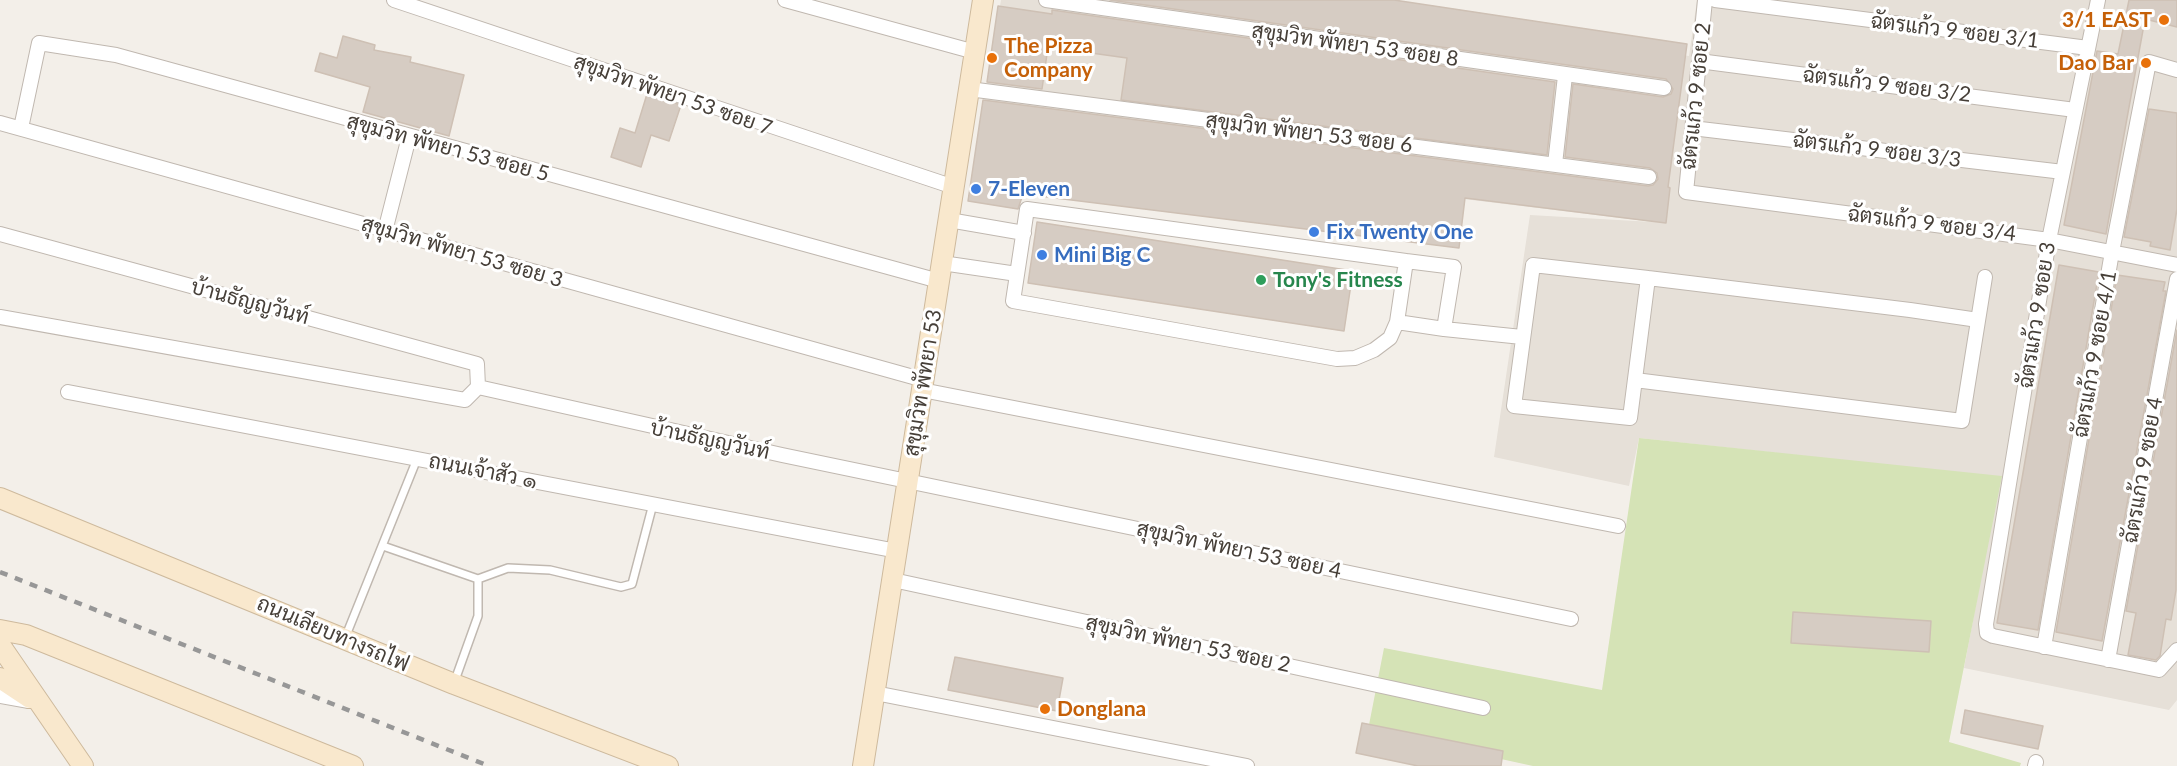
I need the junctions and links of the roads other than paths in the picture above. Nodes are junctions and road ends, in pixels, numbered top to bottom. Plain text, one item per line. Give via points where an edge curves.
1 (394, 0) edge
2 (785, 0) edge
3 (983, 0) edge
4 (1046, 0) edge
5 (1706, 0) edge
6 (1715, 0) edge
7 (2098, 0) edge
8 (2088, 48) junction
9 (975, 52) junction
10 (1699, 61) junction
11 (2177, 70) edge
12 (1565, 76) junction
13 (1664, 88) dead end
14 (969, 89) junction
15 (2075, 110) junction
16 (0, 123) edge
17 (21, 128) junction
18 (1692, 128) junction
19 (409, 137) junction
20 (1555, 164) junction
21 (2063, 172) junction
22 (1649, 177) dead end
23 (954, 187) junction
24 (1686, 192) joint
25 (949, 220) junction
26 (385, 231) junction
27 (1024, 233) junction
28 (0, 234) edge
29 (2049, 240) junction
30 (2112, 252) junction
31 (1406, 261) junction
32 (2177, 265) edge
33 (941, 272) junction
34 (1017, 274) junction
35 (1985, 277) dead end
36 (1647, 278) junction
37 (2177, 279) edge
38 (0, 317) edge
39 (1978, 320) junction
40 (1397, 322) junction
41 (1444, 329) junction
42 (1522, 337) junction
43 (1635, 380) junction
44 (923, 385) junction
45 (478, 387) junction
46 (68, 392) dead end
47 (417, 459) junction
48 (908, 481) junction
49 (0, 498) edge
50 (653, 504) junction
51 (1618, 526) dead end
52 (382, 546) junction
53 (897, 551) junction
54 (478, 579) junction
55 (893, 580) junction
56 (1571, 619) dead end
57 (0, 630) edge
58 (345, 638) junction
59 (0, 645) edge
60 (2044, 647) junction
61 (2176, 648) edge
62 (2108, 660) junction
63 (0, 678) edge
64 (454, 684) junction
65 (875, 693) junction
66 (0, 696) edge
67 (37, 703) junction
68 (1484, 708) dead end
69 (83, 766) edge
70 (353, 766) edge
71 (668, 766) edge
72 (863, 766) edge
73 (1247, 766) edge

1 - 23 street, สุขุมวิท พัทยา 53 ซอย 7
2 - 9 street
3 - 9 street, สุขุมวิท พัทยา 53
4 - 12 street, สุขุมวิท พัทยา 53 ซอย 8
5 - 10 street, ฉัตรแก้ว 9 ซอย 2
6 - 8 street, ฉัตรแก้ว 9 ซอย 3/1
7 - 8 street, ฉัตรแก้ว 9 ซอย 3
8 - 15 street, ฉัตรแก้ว 9 ซอย 3
9 - 14 street, สุขุมวิท พัทยา 53
10 - 15 street, ฉัตรแก้ว 9 ซอย 3/2
10 - 18 street, ฉัตรแก้ว 9 ซอย 2
11 - 30 street, ฉัตรแก้ว 9 ซอย 4/1 via 2149,62
12 - 13 street, สุขุมวิท พัทยา 53 ซอย 8
12 - 20 street
14 - 20 street, สุขุมวิท พัทยา 53 ซอย 6
14 - 23 street, สุขุมวิท พัทยา 53
15 - 21 street, ฉัตรแก้ว 9 ซอย 3
16 - 17 street, สุขุมวิท พัทยา 53 ซอย 3
17 - 19 street, สุขุมวิท พัทยา 53 ซอย 5 via 39,44 116,55
17 - 26 street, สุขุมวิท พัทยา 53 ซอย 3
18 - 21 street, ฉัตรแก้ว 9 ซอย 3/3
18 - 24 street, ฉัตรแก้ว 9 ซอย 2
19 - 26 street
19 - 33 street, สุขุมวิท พัทยา 53 ซอย 5
20 - 22 street, สุขุมวิท พัทยา 53 ซอย 6
21 - 29 street, ฉัตรแก้ว 9 ซอย 3
23 - 25 street, สุขุมวิท พัทยา 53
24 - 29 street, ฉัตรแก้ว 9 ซอย 3/4
25 - 27 street
25 - 33 street, สุขุมวิท พัทยา 53
26 - 44 street, สุขุมวิท พัทยา 53 ซอย 3
27 - 31 street via 1027,209
27 - 34 street
28 - 45 street, บ้านธัญญวันท์ via 477,364
29 - 30 street, ฉัตรแก้ว 9 ซอย 3/4
29 - 60 street, ฉัตรแก้ว 9 ซอย 3 via 1986,624 1987,633
30 - 32 street, ฉัตรแก้ว 9 ซอย 3/4
30 - 60 street, ฉัตรแก้ว 9 ซอย 4/1
31 - 40 street
31 - 41 street via 1454,267
33 - 34 street, สุขุมวิท พัทยา 53 ซอย 5
33 - 44 street, สุขุมวิท พัทยา 53
34 - 40 street via 1013,301 1337,359 1356,358 1374,350 1390,338
35 - 39 street
36 - 39 street
36 - 42 street via 1533,265
36 - 43 street
37 - 62 street, ฉัตรแก้ว 9 ซอย 4
38 - 45 street via 465,400
39 - 43 street via 1962,421
40 - 41 street
41 - 42 street
42 - 43 street via 1514,406 1630,418
44 - 48 street, สุขุมวิท พัทยา 53
44 - 51 street, สุขุมวิท พัทยา 53 ซอย 3
45 - 48 street, บ้านธัญญวันท์
46 - 47 street, ถนนเจ้าสัว ๑
47 - 50 street, ถนนเจ้าสัว ๑
47 - 52 lane
48 - 53 street, สุขุมวิท พัทยา 53
48 - 56 street, สุขุมวิท พัทยา 53 ซอย 4
49 - 58 street, ถนนเลียบทางรถไฟ
50 - 53 street, ถนนเจ้าสัว ๑
50 - 54 lane via 632,584 621,587 550,570 508,568
52 - 54 lane
52 - 58 lane
53 - 55 street, สุขุมวิท พัทยา 53
54 - 64 lane via 478,616
55 - 65 street, สุขุมวิท พัทยา 53
55 - 68 street, สุขุมวิท พัทยา 53 ซอย 2
57 - 70 street via 26,634
58 - 64 street, ถนนเลียบทางรถไฟ
59 - 67 street
60 - 62 street
61 - 62 street via 2159,670
63 - 67 street
64 - 71 street, ถนนเลียบทางรถไฟ
65 - 72 street, สุขุมวิท พัทยา 53
65 - 73 street
66 - 67 street
67 - 69 street

